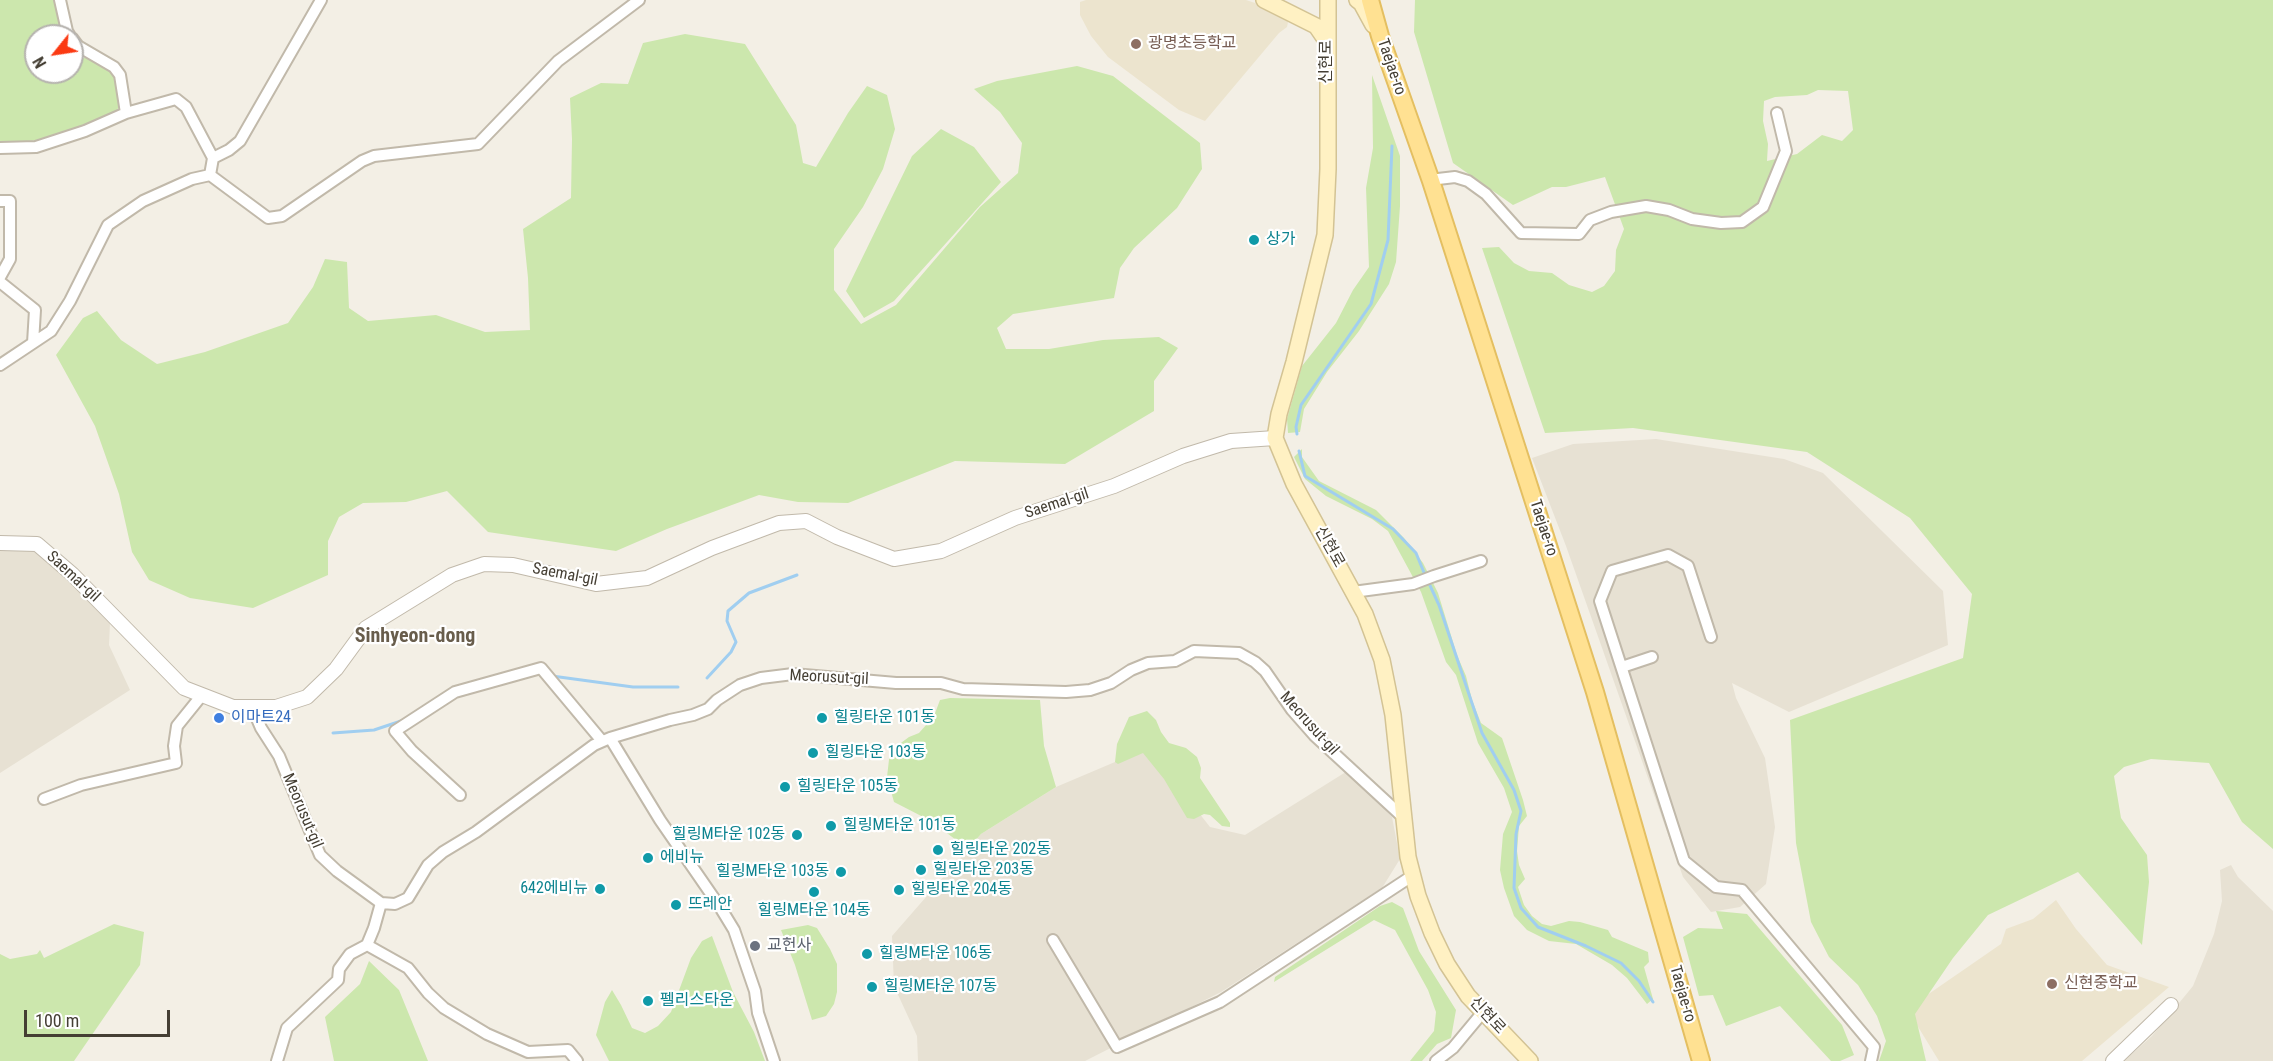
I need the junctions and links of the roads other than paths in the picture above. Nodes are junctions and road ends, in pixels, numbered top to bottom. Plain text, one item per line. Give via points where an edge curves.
1 (60, 0) edge
2 (321, 0) edge
3 (639, 0) edge
4 (1264, 0) edge
5 (1328, 0) edge
6 (1357, 0) edge
7 (1370, 0) edge
8 (1380, 0) edge
9 (65, 24) edge
10 (1380, 36) junction
11 (1327, 42) junction
12 (84, 50) edge
13 (126, 113) junction
14 (1776, 113) dead end
15 (0, 148) edge
16 (213, 158) junction
17 (210, 175) junction
18 (1438, 178) junction
19 (0, 201) edge
20 (0, 277) edge
21 (0, 282) edge
22 (33, 343) junction
23 (0, 365) edge
24 (1275, 438) junction
25 (0, 543) edge
26 (1481, 561) dead end
27 (1353, 592) junction
28 (1711, 637) dead end
29 (1652, 657) dead end
30 (1622, 667) junction
31 (202, 695) junction
32 (252, 707) junction
33 (607, 740) junction
34 (460, 795) dead end
35 (44, 799) dead end
36 (1404, 818) junction
37 (1413, 876) junction
38 (381, 903) junction
39 (1053, 940) dead end
40 (367, 945) junction
41 (2171, 1005) dead end
42 (1483, 1012) junction
43 (277, 1061) edge
44 (576, 1061) edge
45 (774, 1061) edge
46 (1436, 1061) edge
47 (1530, 1061) edge
48 (1701, 1061) edge
49 (1707, 1061) edge
50 (1871, 1061) edge
51 (2113, 1061) edge

1 - 9 street
2 - 16 street via 240,141
3 - 17 street via 558,61 478,144 374,156 282,216 268,218
4 - 11 main road via 1316,26
5 - 11 main road, 신현로
6 - 10 main road
7 - 10 main road, Taejae-ro
8 - 18 main road, Taejae-ro
10 - 48 main road, Taejae-ro via 1431,181 1595,692
11 - 24 main road, 신현로 via 1325,235
12 - 13 street via 114,67 120,75
13 - 15 street via 36,147
13 - 16 street via 176,99 186,107
14 - 18 street via 1786,151 1763,207 1742,222 1692,219 1646,206 1590,220 1579,234 1521,233 1486,194 1468,181
16 - 17 street
17 - 22 street via 143,201 108,225 51,331
18 - 49 main road, Taejae-ro via 1600,690
19 - 20 street via 10,201 10,259
21 - 22 street via 35,310
22 - 23 street
24 - 27 main road, 신현로 via 1294,484
24 - 32 street, Saemal-gil via 1231,441 1183,456 1114,486 1015,518 941,551 894,559 806,521 779,523 711,548 647,578 596,584 513,565 484,564 453,574 366,628 336,669 307,697 276,707
25 - 31 street, Saemal-gil via 37,544 72,574 184,688
26 - 27 street via 1413,584
27 - 36 main road, 신현로 via 1382,660 1393,715
28 - 30 street via 1688,566 1668,555 1612,571 1600,601
29 - 30 street
30 - 50 street via 1684,861 1716,887 1742,890 1874,1047
31 - 32 street, Saemal-gil via 234,708
31 - 35 street via 177,726 176,763 81,785
32 - 38 street, Meorusut-gil via 279,756 320,855
33 - 34 street via 541,668 455,692 395,731
33 - 36 street, Meorusut-gil via 693,716 740,685 761,678 793,674 941,683 963,689 1066,692 1090,690 1148,663 1175,661 1194,651 1239,653 1265,671 1314,735
33 - 38 street, Meorusut-gil via 565,765 443,852 428,865 408,898 395,904
33 - 45 street via 734,930
36 - 37 main road, 신현로
37 - 39 street via 1220,1002 1117,1047
37 - 42 main road, 신현로 via 1421,906 1447,964
38 - 40 street
40 - 43 street via 350,954 339,969 338,980 287,1028
40 - 44 street via 408,968 444,1008 470,1024 528,1052 568,1050
41 - 51 street
42 - 46 street via 1453,1048
42 - 47 main road, 신현로

